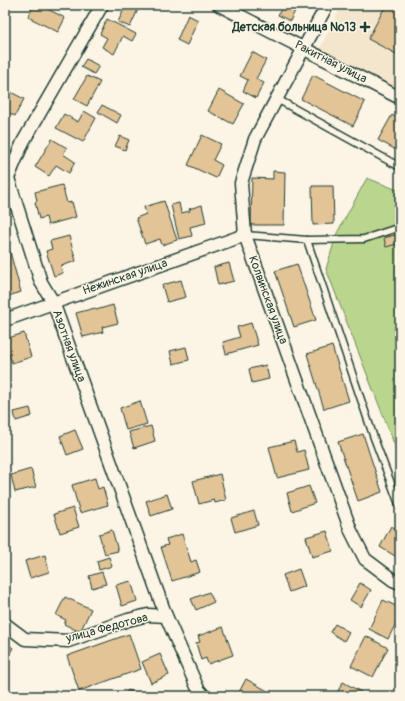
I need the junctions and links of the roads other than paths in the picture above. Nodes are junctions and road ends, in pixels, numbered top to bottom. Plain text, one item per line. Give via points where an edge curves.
1 (102, 5) edge
2 (219, 5) edge
3 (327, 5) edge
4 (304, 48) junction
5 (400, 98) edge
6 (276, 99) junction
7 (400, 167) edge
8 (400, 227) edge
9 (245, 235) junction
10 (307, 240) junction
11 (53, 302) junction
12 (5, 320) edge
13 (400, 507) edge
14 (400, 583) edge
15 (166, 616) junction
16 (5, 624) edge
17 (204, 696) edge

1 - 11 street, Азотная улица via 23,142 8,178 41,282
2 - 4 street, Ракитная улица
3 - 4 street, Колвинская улица
4 - 5 street, Ракитная улица
4 - 6 street, Колвинская улица
6 - 7 lane
6 - 9 street, Колвинская улица via 255,139 241,183
8 - 10 lane via 364,238
9 - 10 lane
9 - 11 street, Нежинская улица
9 - 14 street, Колвинская улица via 351,531 365,559
10 - 13 lane
11 - 12 street, Нежинская улица
11 - 15 street, Азотная улица
15 - 16 street, улица Федотова via 148,615 128,620 68,641 26,639
15 - 17 street, Азотная улица via 198,689

